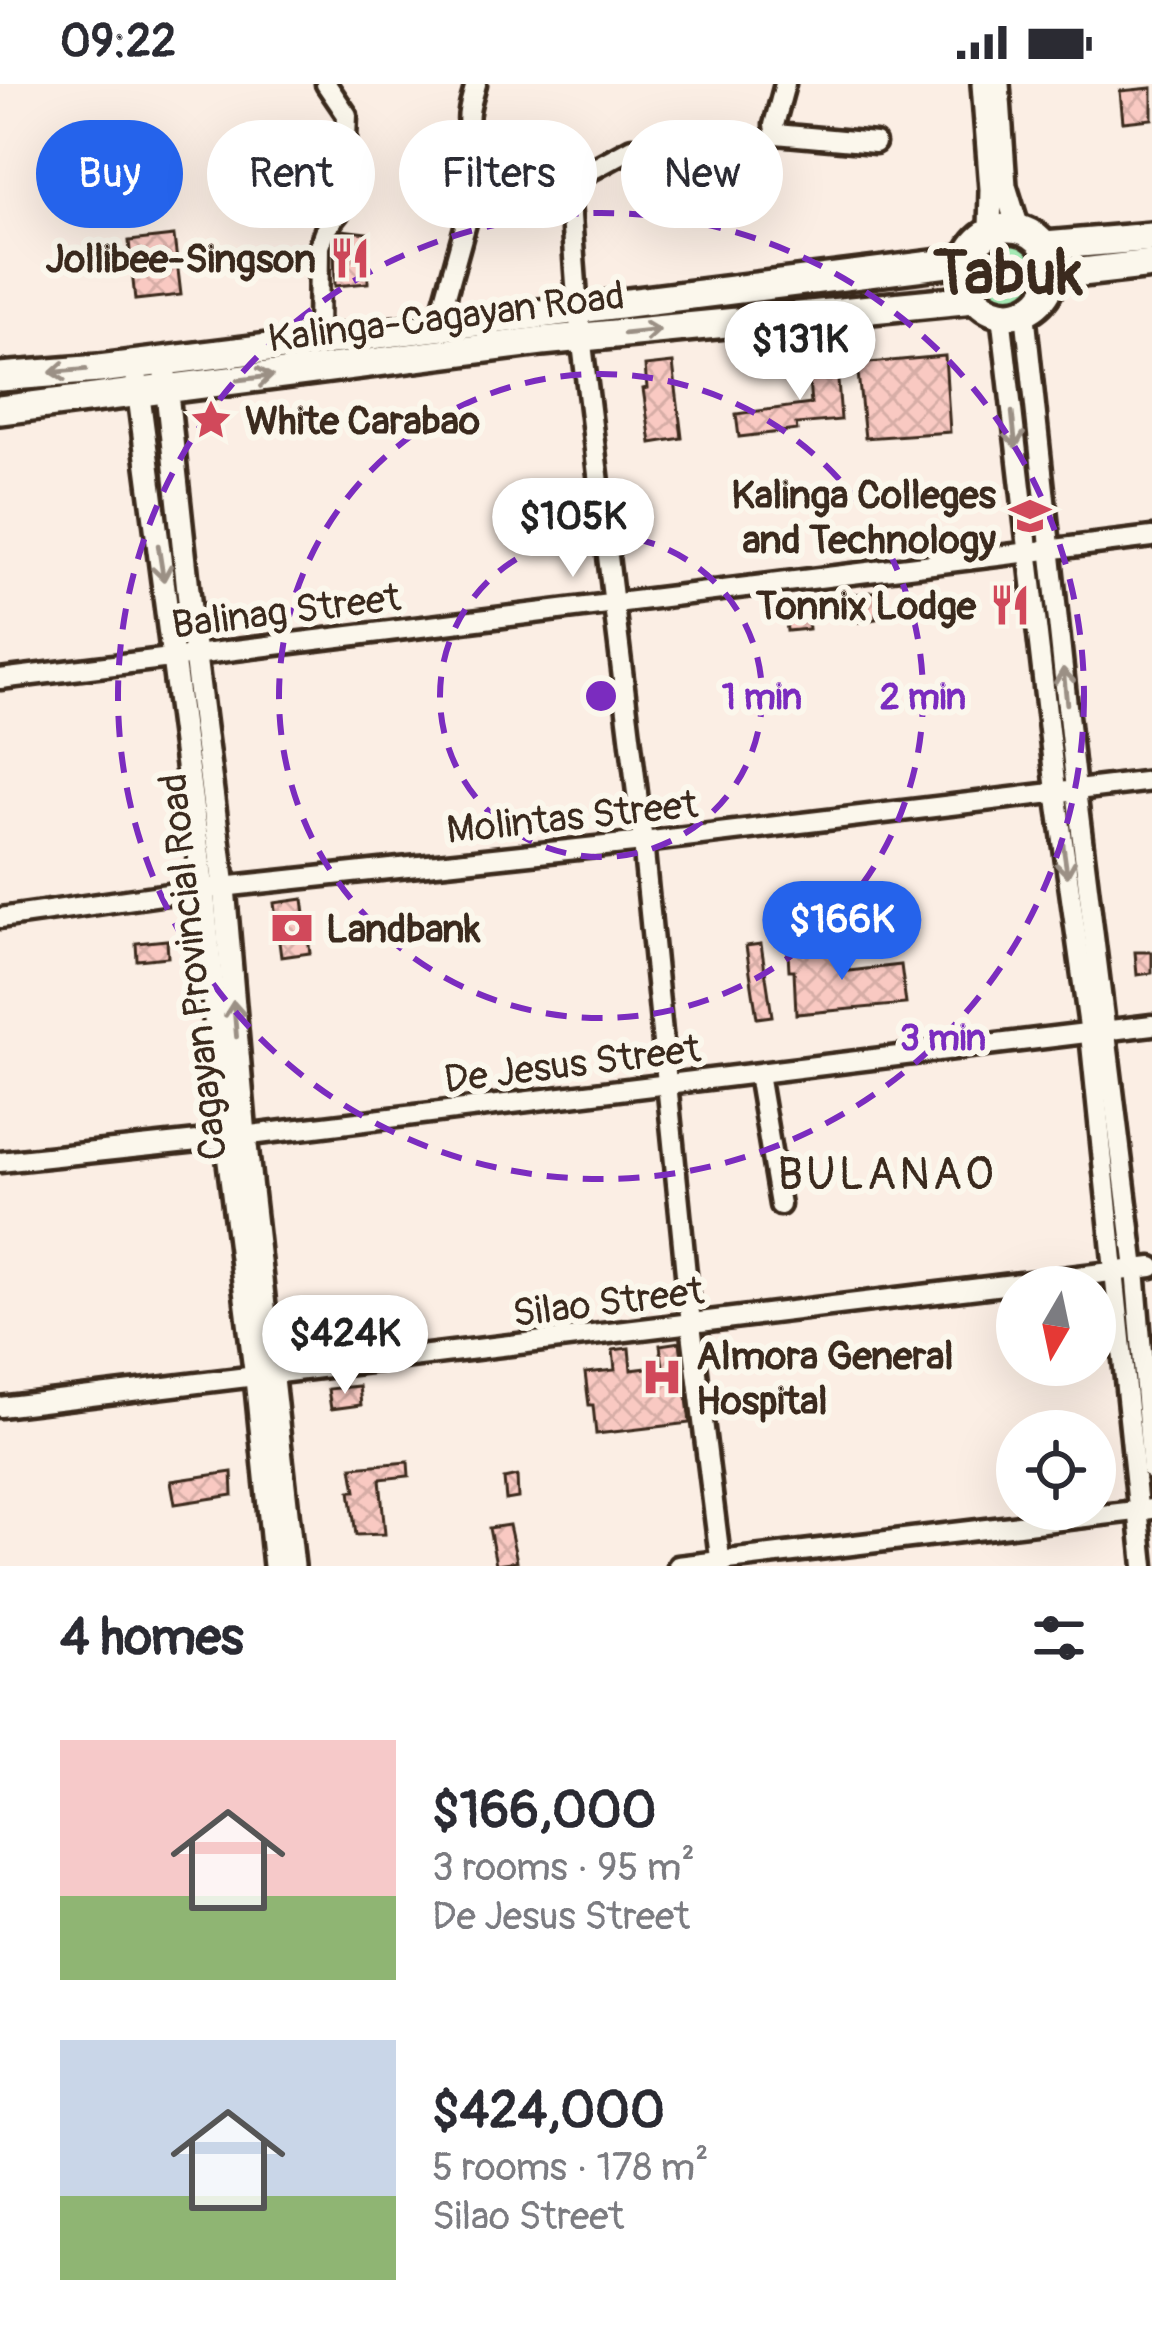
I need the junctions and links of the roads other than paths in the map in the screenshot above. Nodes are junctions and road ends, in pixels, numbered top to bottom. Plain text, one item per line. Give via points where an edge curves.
1 (326, 84) edge
2 (476, 84) edge
3 (785, 84) edge
4 (983, 84) edge
5 (998, 84) edge
6 (875, 143) dead end
7 (621, 154) edge
8 (1004, 229) junction
9 (1152, 237) edge
10 (1045, 246) junction
11 (968, 256) junction
12 (1152, 264) edge
13 (1052, 280) junction
14 (974, 299) junction
15 (1013, 313) junction
16 (581, 324) junction
17 (436, 328) junction
18 (318, 342) junction
19 (151, 376) junction
20 (0, 377) edge
21 (0, 410) edge
22 (178, 498) junction
23 (152, 501) junction
24 (1152, 537) edge
25 (1051, 549) junction
26 (1027, 552) junction
27 (613, 602) junction
28 (185, 657) junction
29 (0, 679) edge
30 (1152, 781) edge
31 (1076, 790) junction
32 (1056, 791) junction
33 (643, 842) junction
34 (214, 888) junction
35 (0, 918) edge
36 (1152, 1025) edge
37 (1099, 1033) junction
38 (758, 1074) junction
39 (667, 1084) junction
40 (235, 1137) junction
41 (0, 1162) edge
42 (780, 1205) dead end
43 (1134, 1269) edge
44 (691, 1324) junction
45 (265, 1377) junction
46 (0, 1408) edge
47 (1152, 1470) edge
48 (1145, 1510) edge
49 (721, 1563) edge
50 (274, 1566) edge
51 (293, 1566) edge
52 (678, 1566) edge
53 (1144, 1566) edge

1 - 18 street via 347,115 343,207 320,246
2 - 17 street via 468,122 487,151
3 - 6 street via 776,134
4 - 8 main road via 991,188
5 - 8 main road
7 - 16 street via 582,175 570,202
8 - 10 highway
8 - 11 highway
9 - 10 highway
10 - 13 highway
11 - 14 highway
11 - 16 highway, Kalinga-Cagayan Road
12 - 13 highway
13 - 15 highway via 1038,303
14 - 15 highway
16 -> 14 highway, Kalinga-Cagayan Road
15 - 25 street
15 -> 26 street
16 - 17 highway, Kalinga-Cagayan Road
19 -> 16 highway, Kalinga-Cagayan Road
16 - 27 street
17 - 18 highway, Kalinga-Cagayan Road
18 - 19 highway, Kalinga-Cagayan Road
19 -> 20 highway, Kalinga-Cagayan Road
19 - 21 highway, Kalinga-Cagayan Road
19 - 22 main road, Cagayan Provincial Road
19 - 23 main road, Cagayan Provincial Road
22 - 23 main road
22 - 28 main road, Cagayan Provincial Road
23 -> 28 main road, Cagayan Provincial Road
24 - 25 street, Balinag Street
25 - 26 street, Balinag Street
31 -> 25 street
26 - 27 street, Balinag Street
26 - 32 street
27 - 28 street, Balinag Street
27 - 33 street
28 - 29 street, Balinag Street
28 - 34 main road, Cagayan Provincial Road
30 - 31 street, Molintas Street
31 - 32 street, Molintas Street
31 - 37 street
32 - 33 street, Molintas Street
32 -> 37 street
33 - 34 street, Molintas Street
33 - 39 street
34 - 35 street, Molintas Street
34 - 40 main road, Cagayan Provincial Road
36 - 37 street, De Jesus Street
37 - 38 street, De Jesus Street
37 - 43 street
38 - 39 street, De Jesus Street
38 - 42 street
39 - 40 street, De Jesus Street
39 - 44 street
40 - 41 street, De Jesus Street
40 - 45 main road, Cagayan Provincial Road
43 - 44 street, Silao Street
43 - 47 street
43 - 48 street
44 - 45 street, Silao Street
44 - 49 street
45 - 46 street, Silao Street
45 - 50 main road, Cagayan Provincial Road
45 - 51 main road, Cagayan Provincial Road
48 - 49 street
48 - 53 street
49 - 52 street

